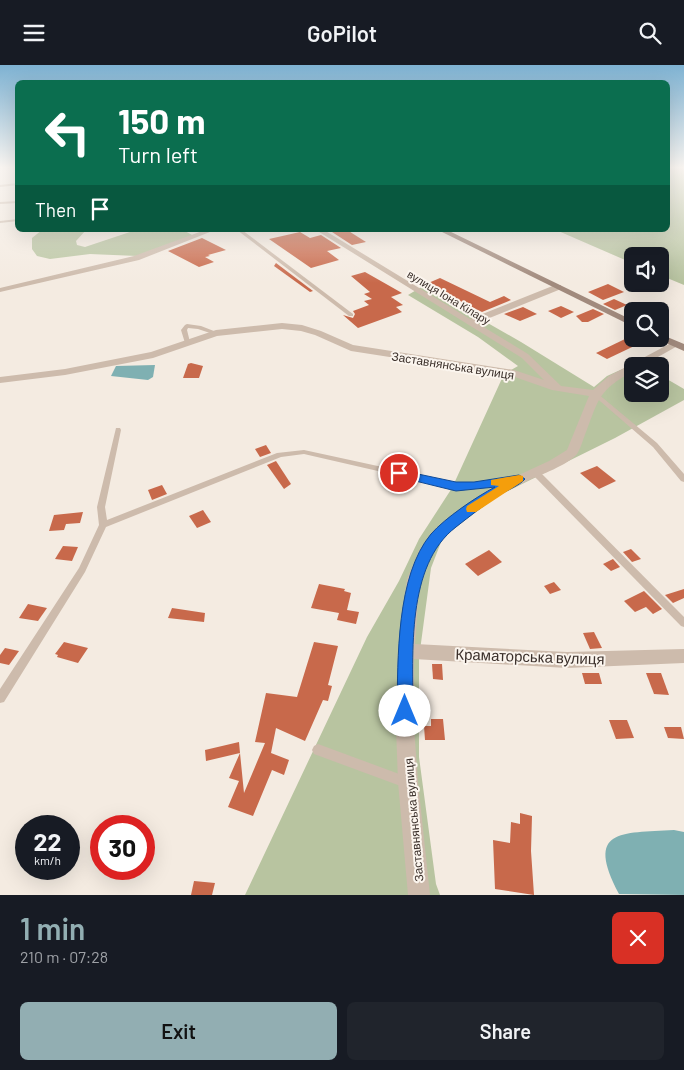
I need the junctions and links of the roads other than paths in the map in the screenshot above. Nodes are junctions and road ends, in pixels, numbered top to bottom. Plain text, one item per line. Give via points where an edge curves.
1 (15, 220) edge
2 (0, 222) edge
3 (207, 232) edge
4 (242, 232) edge
5 (321, 232) edge
6 (445, 232) edge
7 (558, 287) junction
8 (0, 290) edge
9 (351, 315) dead end
10 (624, 319) edge
11 (470, 322) junction
12 (216, 333) junction
13 (187, 342) junction
14 (680, 346) edge
15 (656, 357) edge
16 (624, 372) edge
17 (1, 382) edge
18 (562, 390) junction
19 (595, 394) junction
20 (118, 430) dead end
21 (535, 472) junction
22 (519, 479) junction
23 (684, 479) edge
24 (103, 525) junction
25 (684, 623) edge
26 (406, 651) junction
27 (684, 656) edge
28 (0, 698) edge
29 (318, 750) dead end
30 (408, 783) junction
31 (419, 895) edge

1 - 2 lane
3 - 8 street via 136,258
4 - 9 lane
5 - 11 street, вулиця Іона Кілару
6 - 7 street
7 - 10 street
7 - 11 street
11 - 18 street, вулиця Іона Кілару via 525,356
12 - 13 street, Заставнянська вулиця
12 - 13 lane via 187,326 184,330
12 - 18 street, Заставнянська вулиця via 265,327 302,328 352,349 514,373
13 - 17 street, Заставнянська вулиця via 154,355
14 - 15 street
16 - 19 street
18 - 19 street, Заставнянська вулиця
19 - 21 street, Заставнянська вулиця via 572,452
19 - 23 lane via 655,445
20 - 24 lane via 101,507
21 - 22 street, Заставнянська вулиця
21 - 25 lane
22 - 24 lane via 456,487 304,452 280,455
22 - 26 street, Заставнянська вулиця via 496,491 449,525 424,555 414,579
24 - 28 lane via 82,570
26 - 27 street, Краматорська вулиця via 567,660
26 - 30 street, Заставнянська вулиця
29 - 30 lane
30 - 31 street, Заставнянська вулиця

